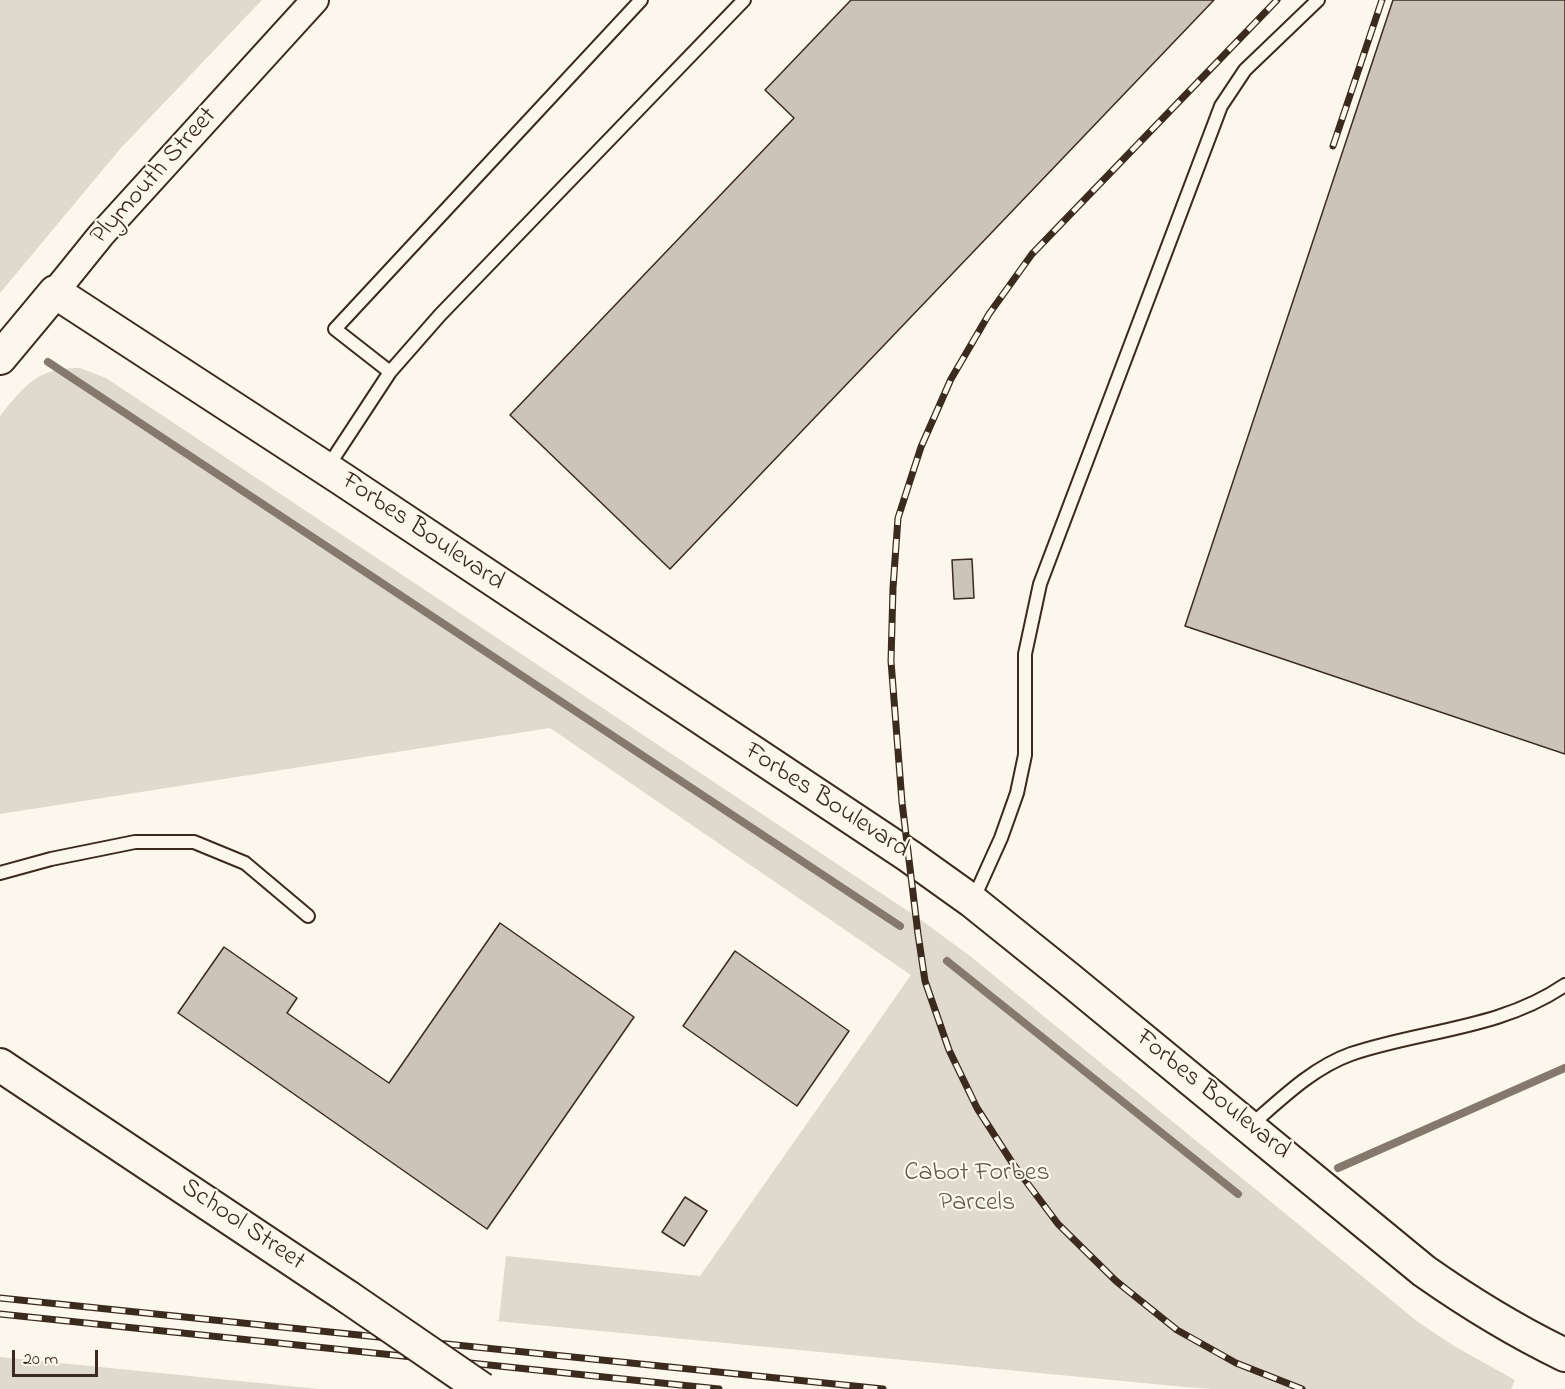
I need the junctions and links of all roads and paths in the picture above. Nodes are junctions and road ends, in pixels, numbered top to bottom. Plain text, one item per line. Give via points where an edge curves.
1 (315, 0) edge
2 (641, 0) edge
3 (744, 0) edge
4 (1318, 0) edge
5 (55, 292) junction
6 (0, 358) edge
7 (390, 372) junction
8 (326, 469) junction
9 (0, 873) edge
10 (972, 902) junction
11 (308, 916) dead end
12 (1565, 985) edge
13 (0, 1065) edge
14 (1249, 1126) junction
15 (1565, 1354) edge
16 (482, 1389) edge

1 - 5 street, Plymouth Street via 101,235
2 - 7 lane via 335,329
3 - 7 lane
4 - 10 lane via 1245,70 1221,106 1040,584 1025,654 1025,755 1017,793
5 - 6 street, Plymouth Street
5 - 8 street, Forbes Boulevard
7 - 8 lane
8 - 10 street, Forbes Boulevard via 909,856
9 - 11 lane via 135,842 194,842 245,863
10 - 14 street, Forbes Boulevard
12 - 14 lane via 1545,999 1502,1016 1350,1055 1309,1076
13 - 16 street, School Street, bridge
14 - 15 street, Forbes Boulevard via 1433,1277 1520,1334

